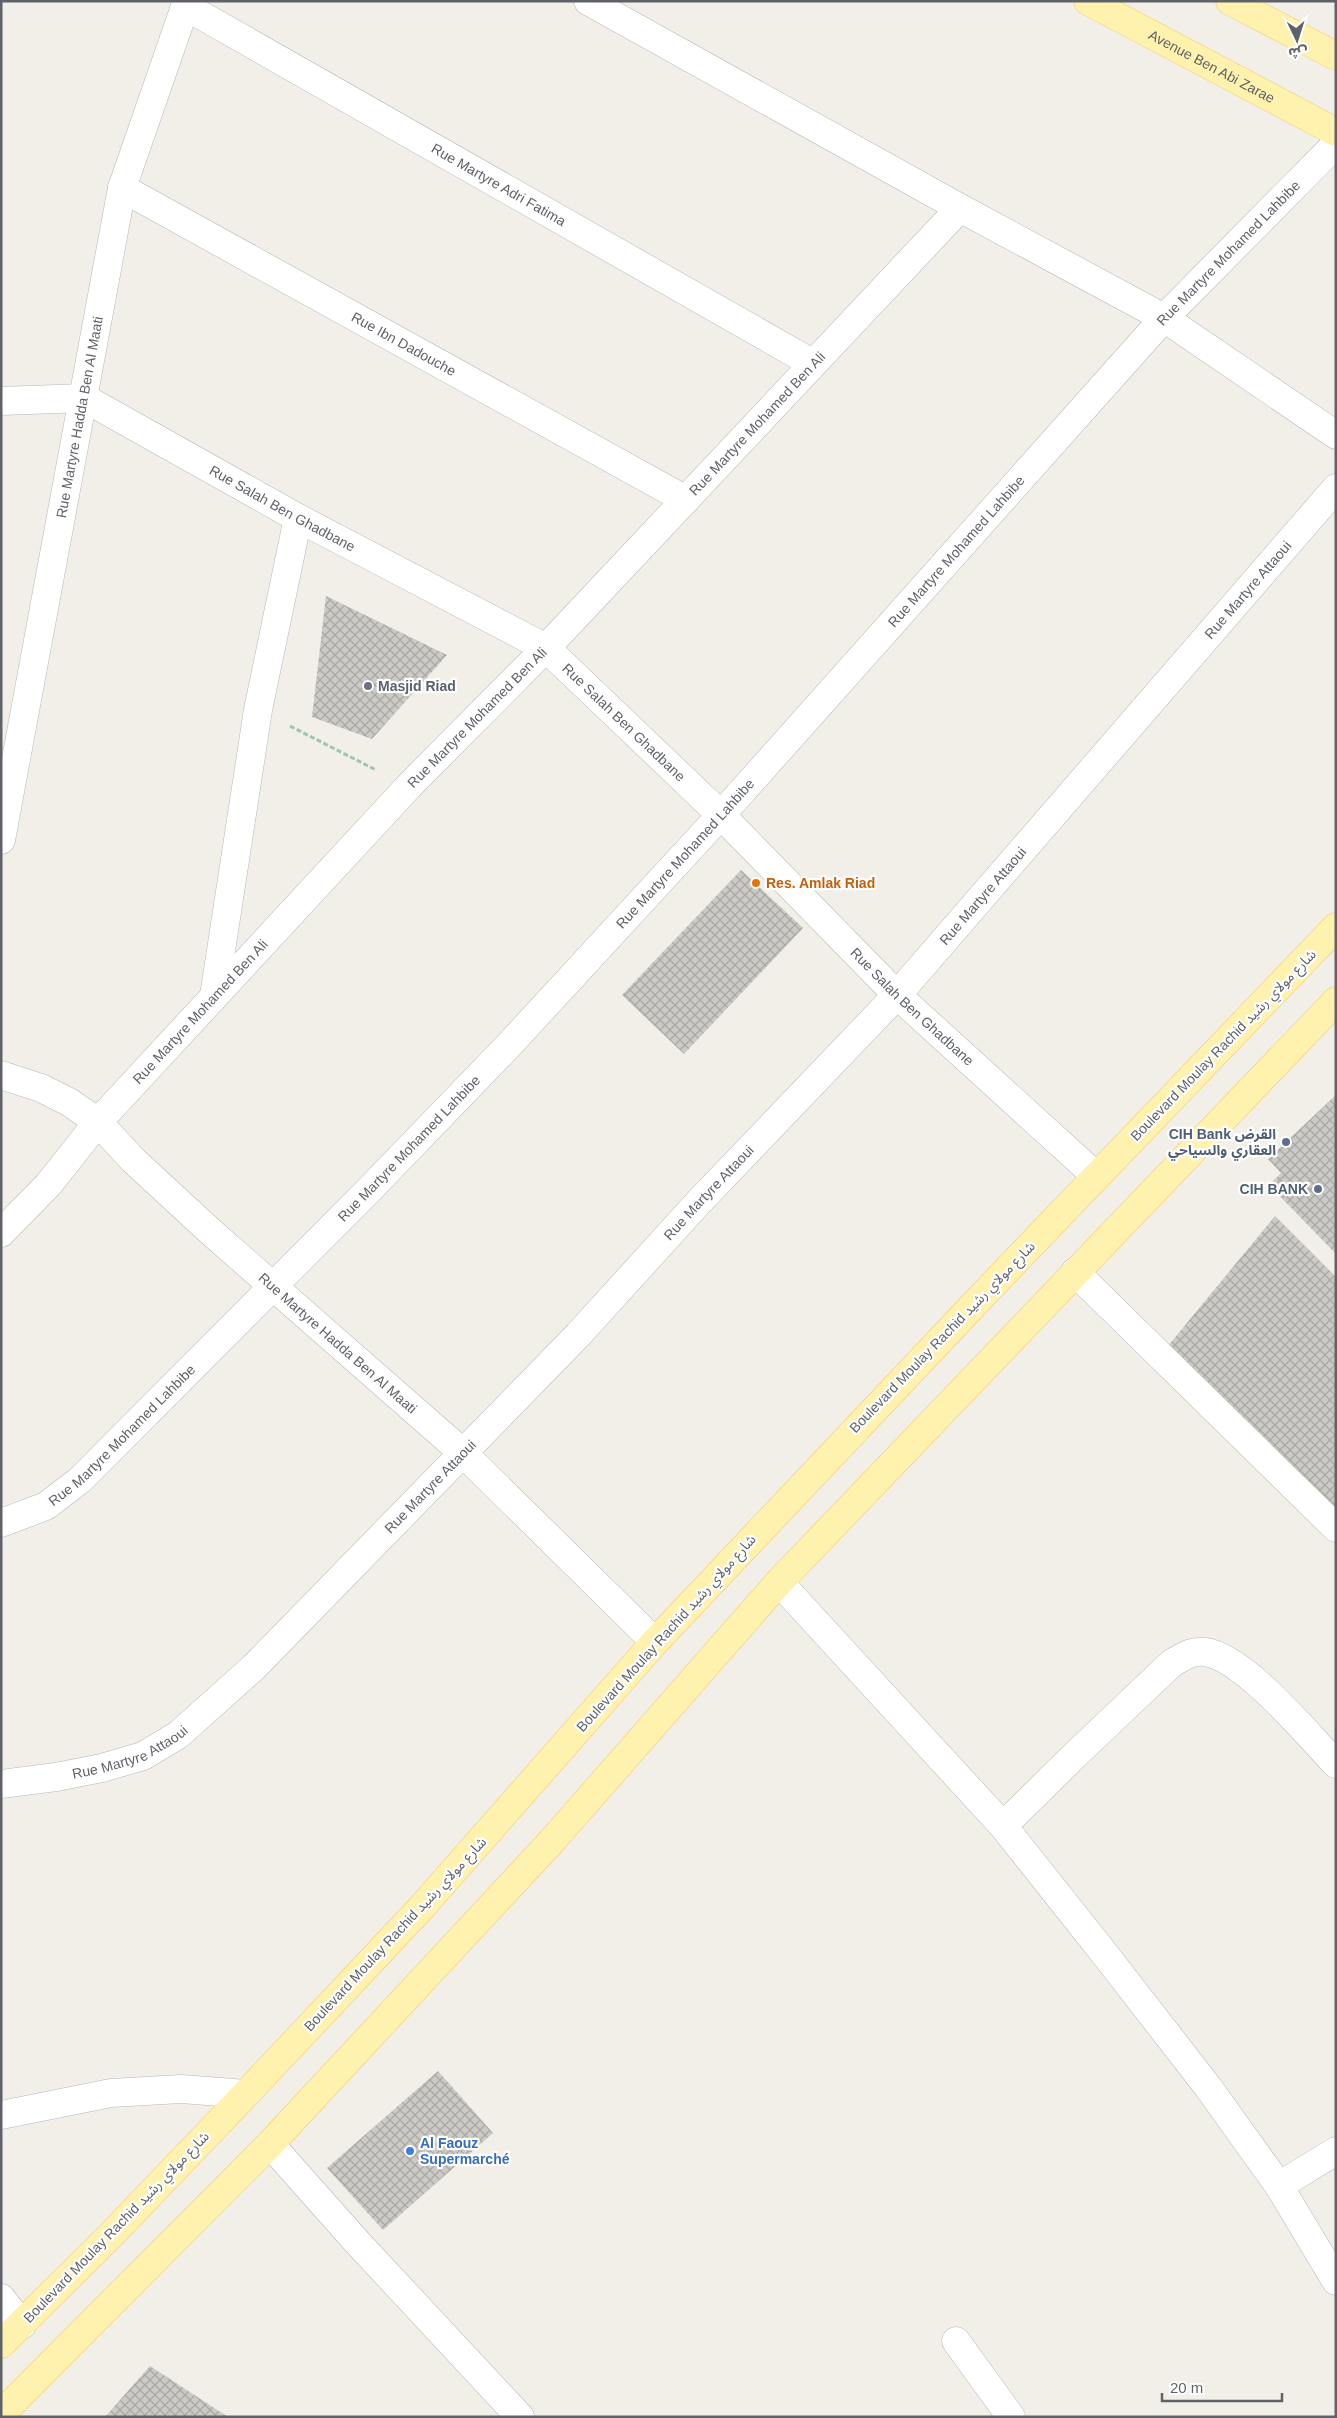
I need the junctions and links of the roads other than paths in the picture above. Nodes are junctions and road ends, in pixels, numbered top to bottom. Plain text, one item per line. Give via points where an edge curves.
1 (588, 1) edge
2 (1088, 1) edge
3 (1230, 1) edge
4 (186, 4) edge
5 (1336, 56) edge
6 (1336, 132) edge
7 (1336, 144) edge
8 (122, 188) junction
9 (960, 208) junction
10 (1164, 318) junction
11 (812, 363) junction
12 (84, 398) junction
13 (1, 401) edge
14 (1336, 435) edge
15 (1336, 488) edge
16 (686, 500) junction
17 (298, 518) junction
18 (546, 648) junction
19 (721, 815) junction
20 (1, 840) edge
21 (1336, 927) edge
22 (897, 995) junction
23 (214, 996) junction
24 (1336, 1001) edge
25 (1, 1075) edge
26 (98, 1122) junction
27 (1096, 1176) junction
28 (1, 1233) edge
29 (1075, 1272) junction
30 (273, 1288) junction
31 (462, 1452) junction
32 (1, 1523) edge
33 (1336, 1528) edge
34 (779, 1582) junction
35 (655, 1642) junction
36 (1336, 1764) edge
37 (1, 1784) edge
38 (1004, 1826) junction
39 (246, 2094) junction
40 (1, 2114) edge
41 (270, 2144) junction
42 (1336, 2151) edge
43 (1279, 2186) junction
44 (1336, 2281) edge
45 (1, 2298) edge
46 (22, 2324) junction
47 (956, 2341) dead end
48 (1, 2344) edge
49 (1, 2414) edge
50 (520, 2417) edge
51 (1011, 2417) edge

1 - 9 street
2 - 6 main road, Avenue Ben Abi Zarae
3 - 5 main road
4 - 8 street, Rue Martyre Hadda Ben Al Maati
4 - 11 street, Rue Martyre Adri Fatima
7 - 10 street, Rue Martyre Mohamed Lahbibe
8 - 12 street, Rue Martyre Hadda Ben Al Maati
8 - 16 street, Rue Ibn Dadouche
9 - 10 street
9 - 11 street, Rue Martyre Mohamed Ben Ali
10 - 14 street
10 - 19 street, Rue Martyre Mohamed Lahbibe
11 - 16 street, Rue Martyre Mohamed Ben Ali
12 - 13 street
12 - 17 street, Rue Salah Ben Ghadbane
12 - 20 street, Rue Martyre Hadda Ben Al Maati
15 - 22 street, Rue Martyre Attaoui
16 - 18 street, Rue Martyre Mohamed Ben Ali
17 - 18 street, Rue Salah Ben Ghadbane
17 - 23 street via 258,710
18 - 19 street, Rue Salah Ben Ghadbane
18 - 23 street, Rue Martyre Mohamed Ben Ali via 409,786
19 - 22 street, Rue Salah Ben Ghadbane
19 - 30 street, Rue Martyre Mohamed Lahbibe via 502,1052
21 - 27 main road, Boulevard Moulay Rachid شارع مولاي رشيد
22 - 27 street, Rue Salah Ben Ghadbane
22 - 31 street, Rue Martyre Attaoui via 697,1204 578,1335
23 - 26 street, Rue Martyre Mohamed Ben Ali
24 - 29 main road
25 - 26 street, Rue Martyre Hadda Ben Al Maati via 41,1088
26 - 28 street, Rue Martyre Mohamed Ben Ali via 48,1185
26 - 30 street, Rue Martyre Hadda Ben Al Maati via 133,1160
27 - 35 main road, Boulevard Moulay Rachid شارع مولاي رشيد
29 - 33 street
29 - 34 main road
30 - 31 street, Rue Martyre Hadda Ben Al Maati
30 - 32 street, Rue Martyre Mohamed Lahbibe via 80,1480 46,1506
31 - 35 street, Rue Martyre Hadda Ben Al Maati
31 - 37 street, Rue Martyre Attaoui via 254,1667 178,1735 143,1756 102,1768
34 - 38 street
34 - 41 main road via 551,1842
35 - 39 main road, Boulevard Moulay Rachid شارع مولاي رشيد via 421,1908
36 - 38 street via 1249,1676 1218,1655 1189,1653 1158,1676
38 - 43 street via 1208,2086
39 - 40 street via 181,2090 111,2093
39 - 46 main road, Boulevard Moulay Rachid شارع مولاي رشيد
41 - 49 main road
41 - 50 street
42 - 43 street
43 - 44 street
45 - 46 street
46 - 48 main road, Boulevard Moulay Rachid شارع مولاي رشيد
47 - 51 street

